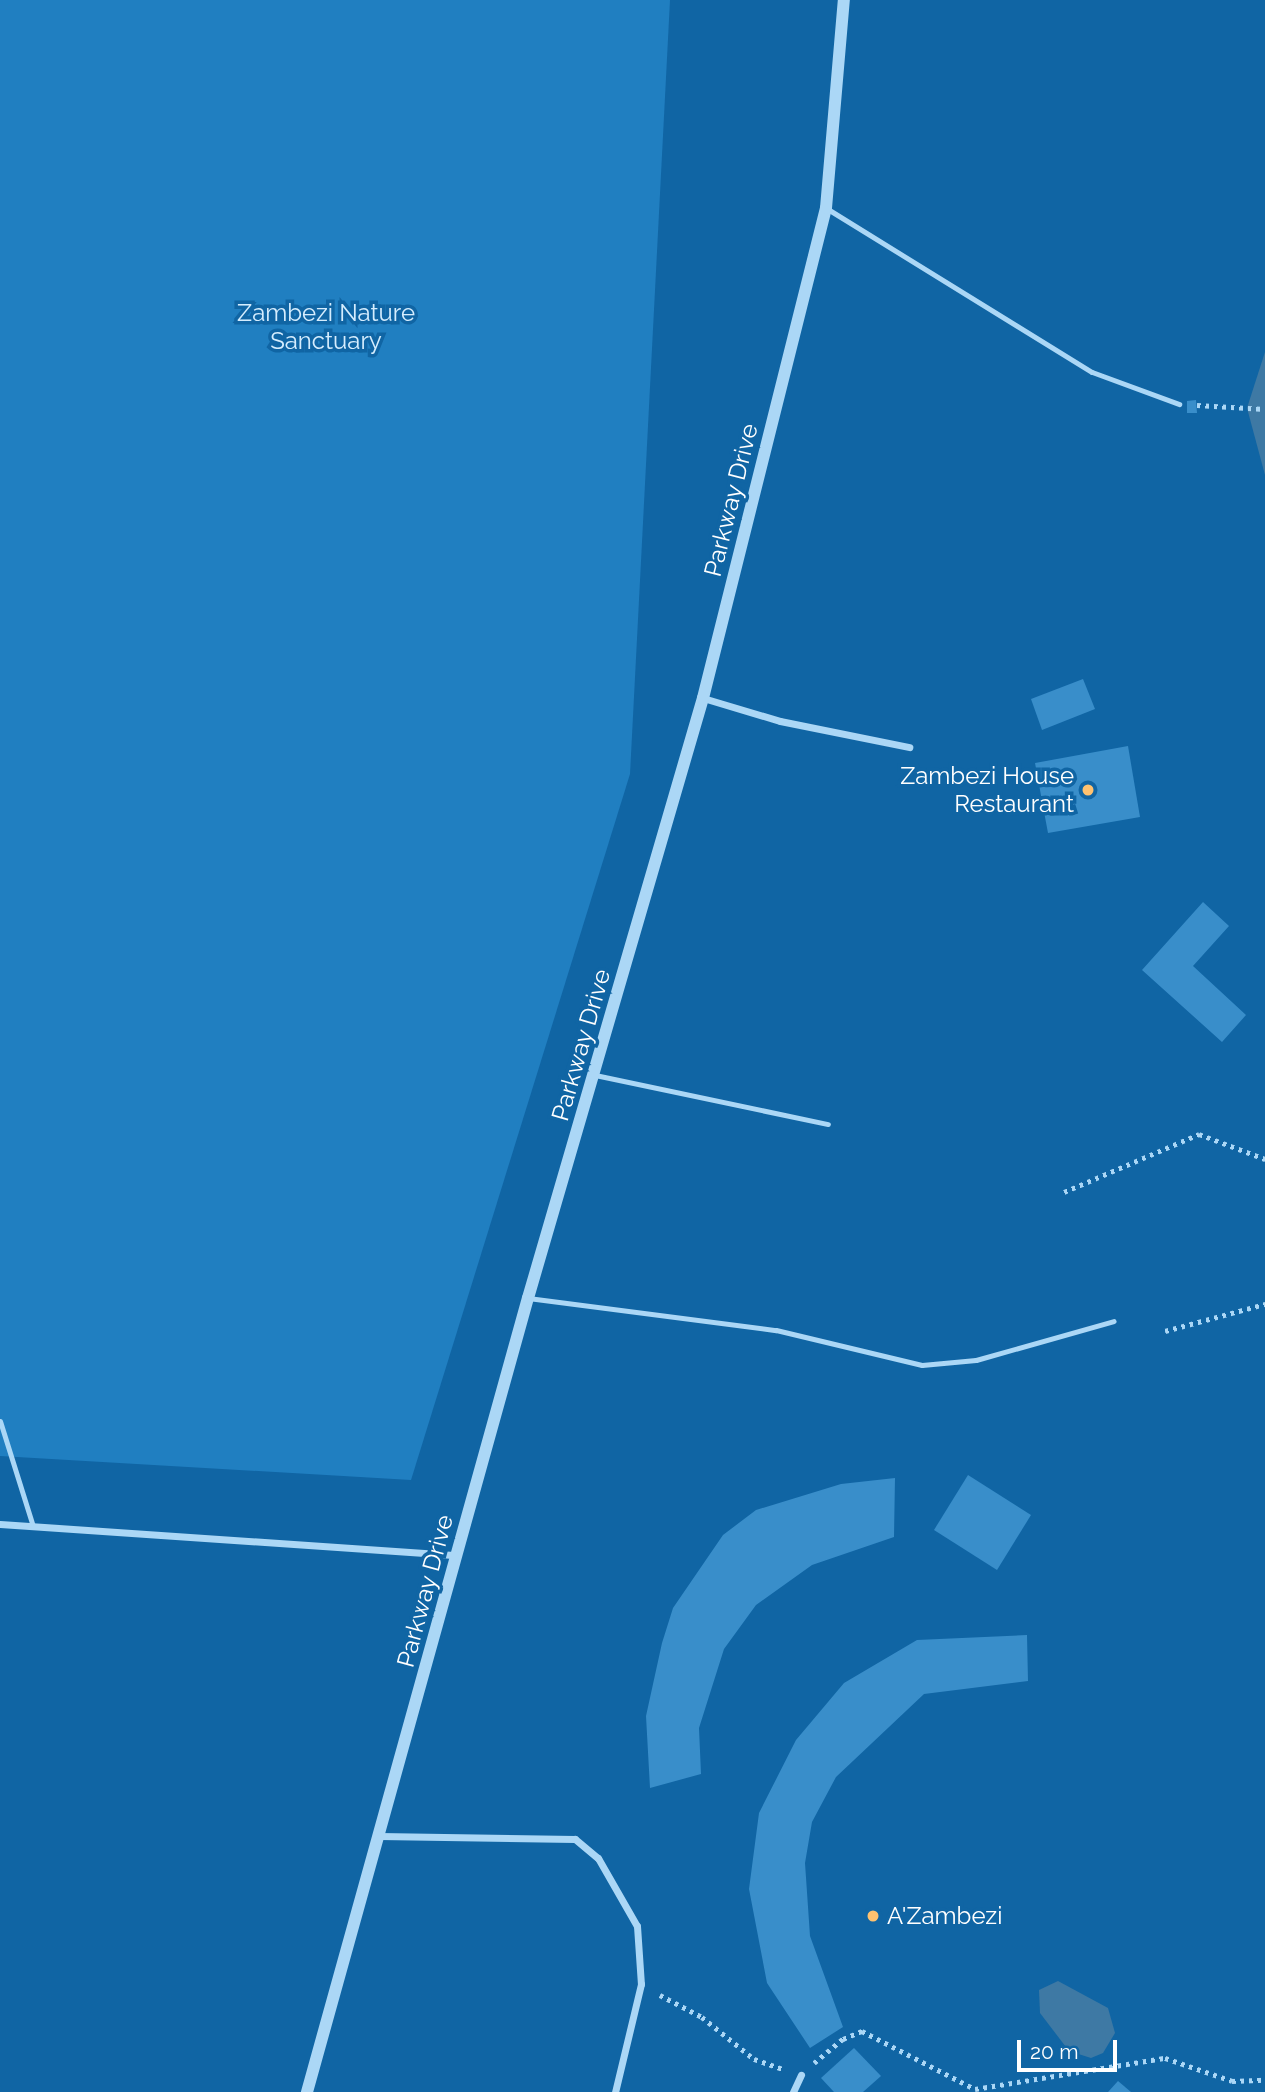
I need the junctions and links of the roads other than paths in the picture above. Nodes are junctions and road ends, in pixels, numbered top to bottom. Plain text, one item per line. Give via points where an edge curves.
1 (844, 0) edge
2 (826, 208) junction
3 (1179, 404) road end
4 (703, 698) junction
5 (909, 747) dead end
6 (595, 1075) junction
7 (828, 1124) dead end
8 (528, 1298) junction
9 (1114, 1321) dead end
10 (0, 1421) edge
11 (0, 1524) edge
12 (33, 1526) junction
13 (457, 1555) junction
14 (379, 1836) junction
15 (801, 2075) road end
16 (307, 2092) edge
17 (615, 2092) edge
18 (793, 2092) edge

1 - 2 street, Parkway Drive
2 - 3 lane via 1091,372
2 - 4 street, Parkway Drive
4 - 5 street via 780,721
4 - 6 street, Parkway Drive
6 - 7 lane
6 - 8 street, Parkway Drive
8 - 9 lane via 776,1330 922,1365 976,1360
8 - 13 street, Parkway Drive
10 - 12 lane
11 - 12 street
12 - 13 street
13 - 14 street, Parkway Drive
14 - 16 street, Parkway Drive
14 - 17 street via 575,1839 598,1858 637,1926 640,1984
15 - 18 street

